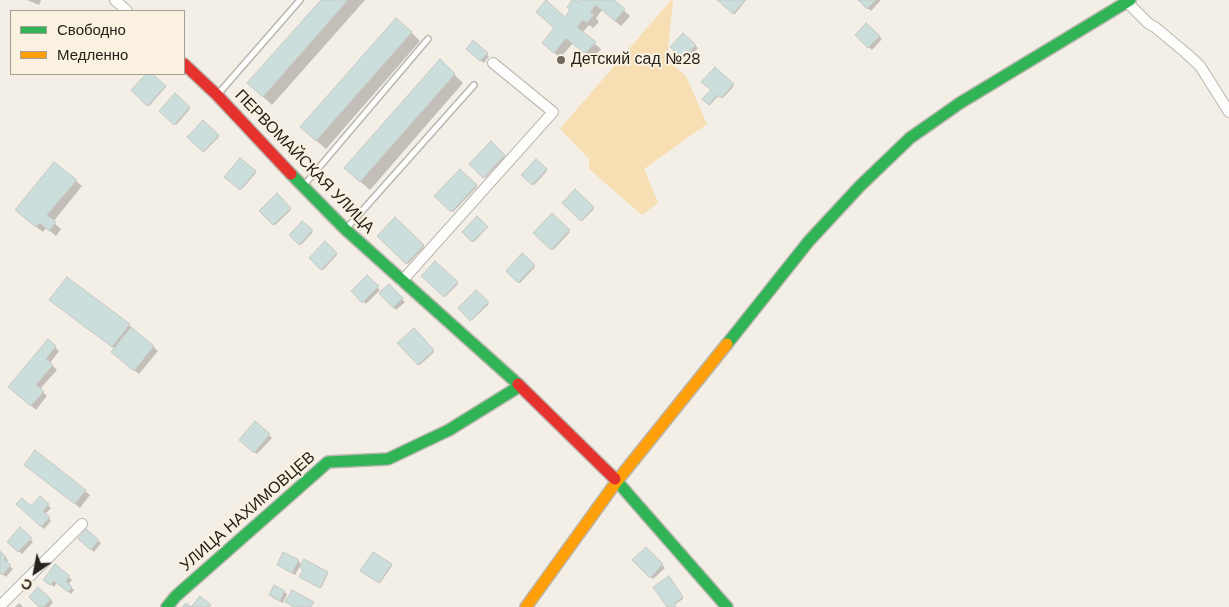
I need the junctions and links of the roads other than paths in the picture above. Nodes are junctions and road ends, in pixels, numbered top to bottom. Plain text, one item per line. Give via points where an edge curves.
1 (115, 0) edge
2 (300, 0) edge
3 (1129, 1) edge
4 (126, 10) edge
5 (428, 39) dead end
6 (493, 63) dead end
7 (185, 65) edge
8 (474, 85) dead end
9 (216, 95) junction
10 (1229, 112) edge
11 (303, 187) junction
12 (345, 229) junction
13 (402, 281) junction
14 (520, 386) junction
15 (617, 481) junction
16 (82, 524) dead end
17 (0, 606) edge
18 (167, 607) edge
19 (526, 607) edge
20 (727, 607) edge

1 - 4 street
2 - 9 lane
3 - 10 street via 1148,23 1200,66
3 - 15 street via 960,103 910,138 809,241
5 - 11 lane
6 - 13 street via 553,112
7 - 9 street, ПЕРВОМАЙСКАЯ УЛИЦА
8 - 12 lane
9 - 11 street, ПЕРВОМАЙСКАЯ УЛИЦА
11 - 12 street, ПЕРВОМАЙСКАЯ УЛИЦА
12 - 13 street, ПЕРВОМАЙСКАЯ УЛИЦА
13 - 14 street, ПЕРВОМАЙСКАЯ УЛИЦА
14 - 15 street, ПЕРВОМАЙСКАЯ УЛИЦА
14 - 18 street, УЛИЦА НАХИМОВЦЕВ via 450,430 388,459 328,462
15 - 19 street
15 - 20 street, ПЕРВОМАЙСКАЯ УЛИЦА
16 - 17 street

